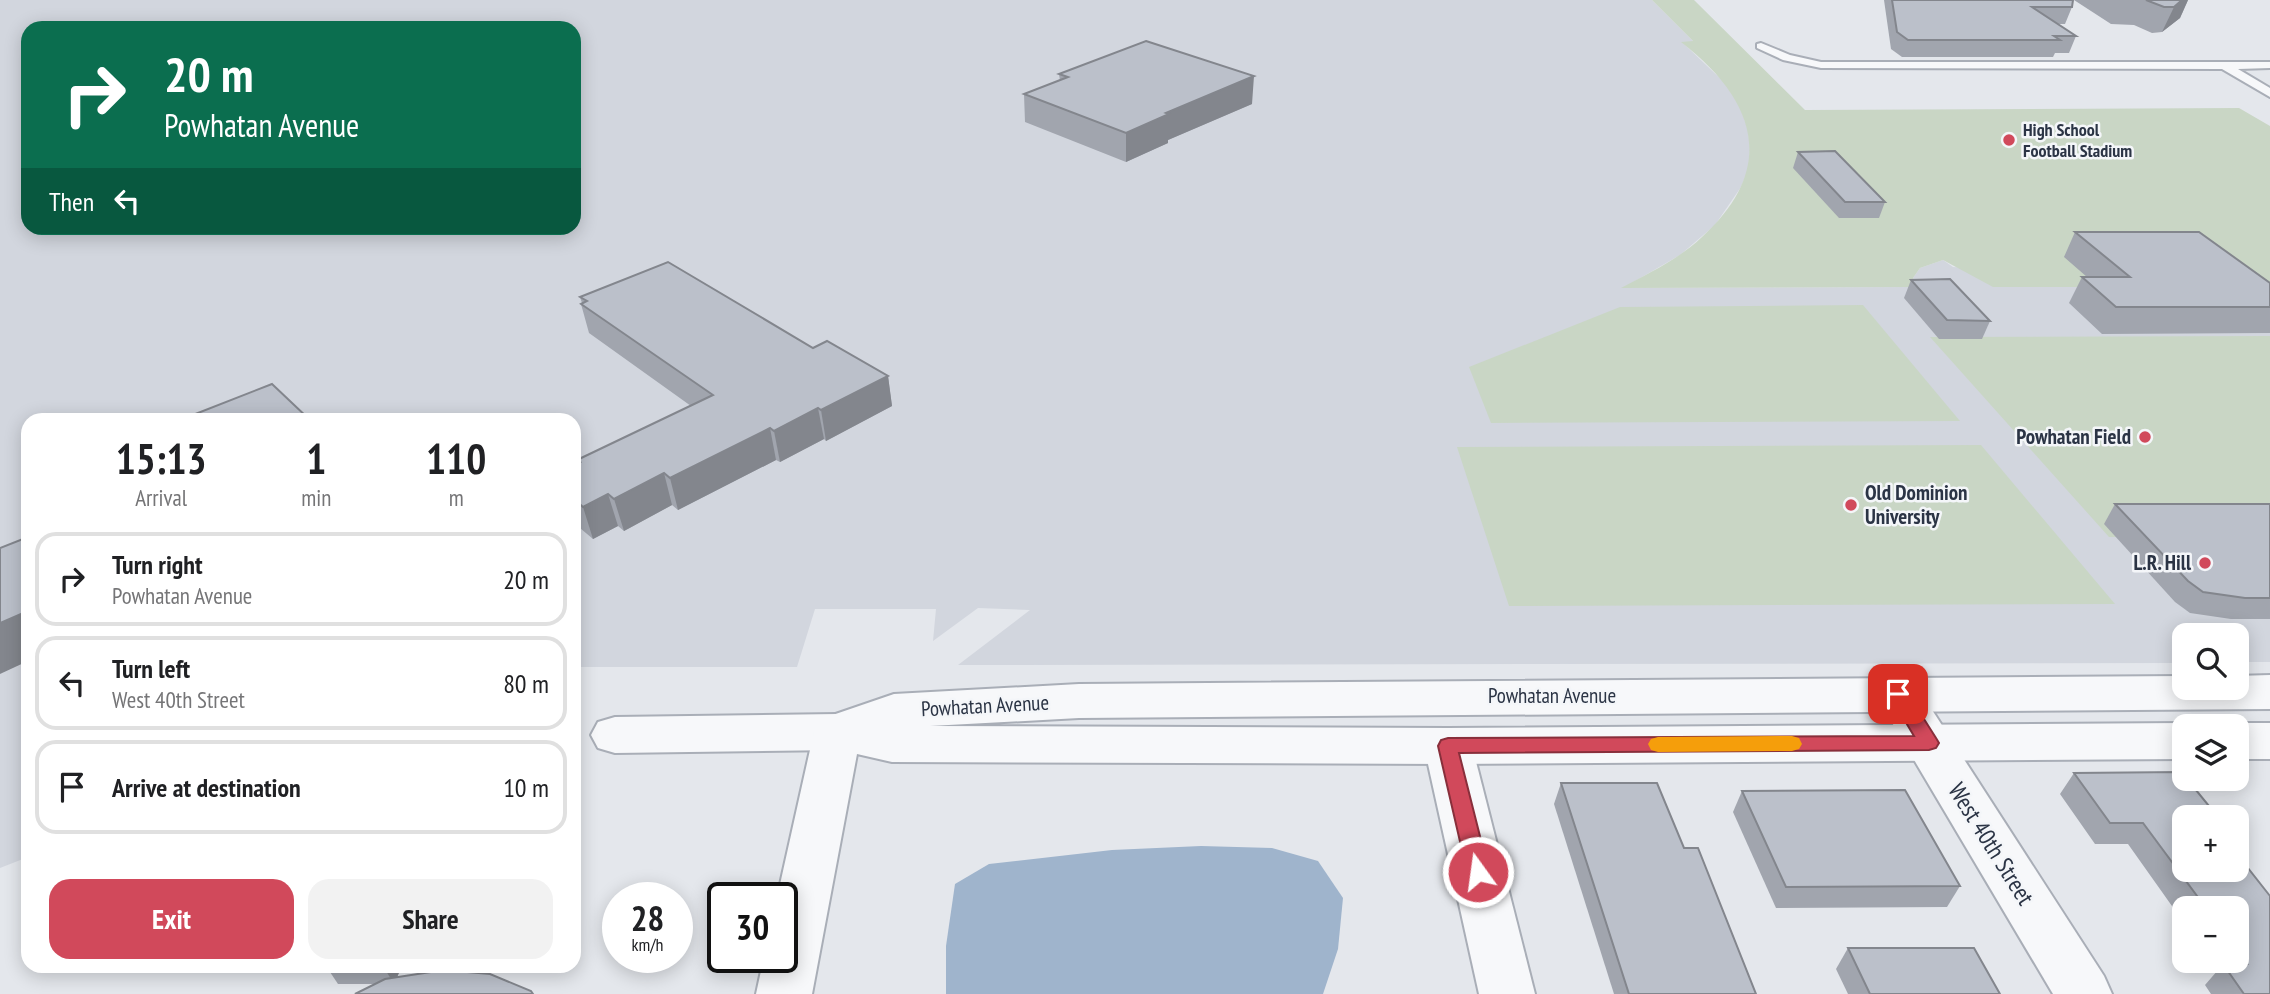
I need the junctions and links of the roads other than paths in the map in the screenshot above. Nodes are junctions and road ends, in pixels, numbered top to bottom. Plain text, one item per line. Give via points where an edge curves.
1 (1761, 46) dead end
2 (2222, 65) junction
3 (2270, 65) edge
4 (2270, 93) edge
5 (2270, 692) edge
6 (1898, 694) junction
7 (838, 732) junction
8 (615, 735) dead end
9 (2172, 741) edge
10 (2249, 741) edge
11 (2270, 741) edge
12 (1929, 743) junction
13 (1448, 746) junction
14 (784, 994) edge
15 (1507, 994) edge
16 (2084, 994) edge

1 - 2 lane via 1787,58 1821,65
2 - 3 lane
2 - 4 lane
5 - 6 street, Powhatan Avenue
6 - 7 street, Powhatan Avenue via 1079,701 894,711
6 - 12 street, West 40th Street
7 - 8 street, Powhatan Avenue
7 - 13 street, Powhatan Avenue via 892,744
7 - 14 street
9 - 12 street, Powhatan Avenue
10 - 11 street
12 - 13 street, Powhatan Avenue
12 - 16 street, West 40th Street
13 - 15 street

